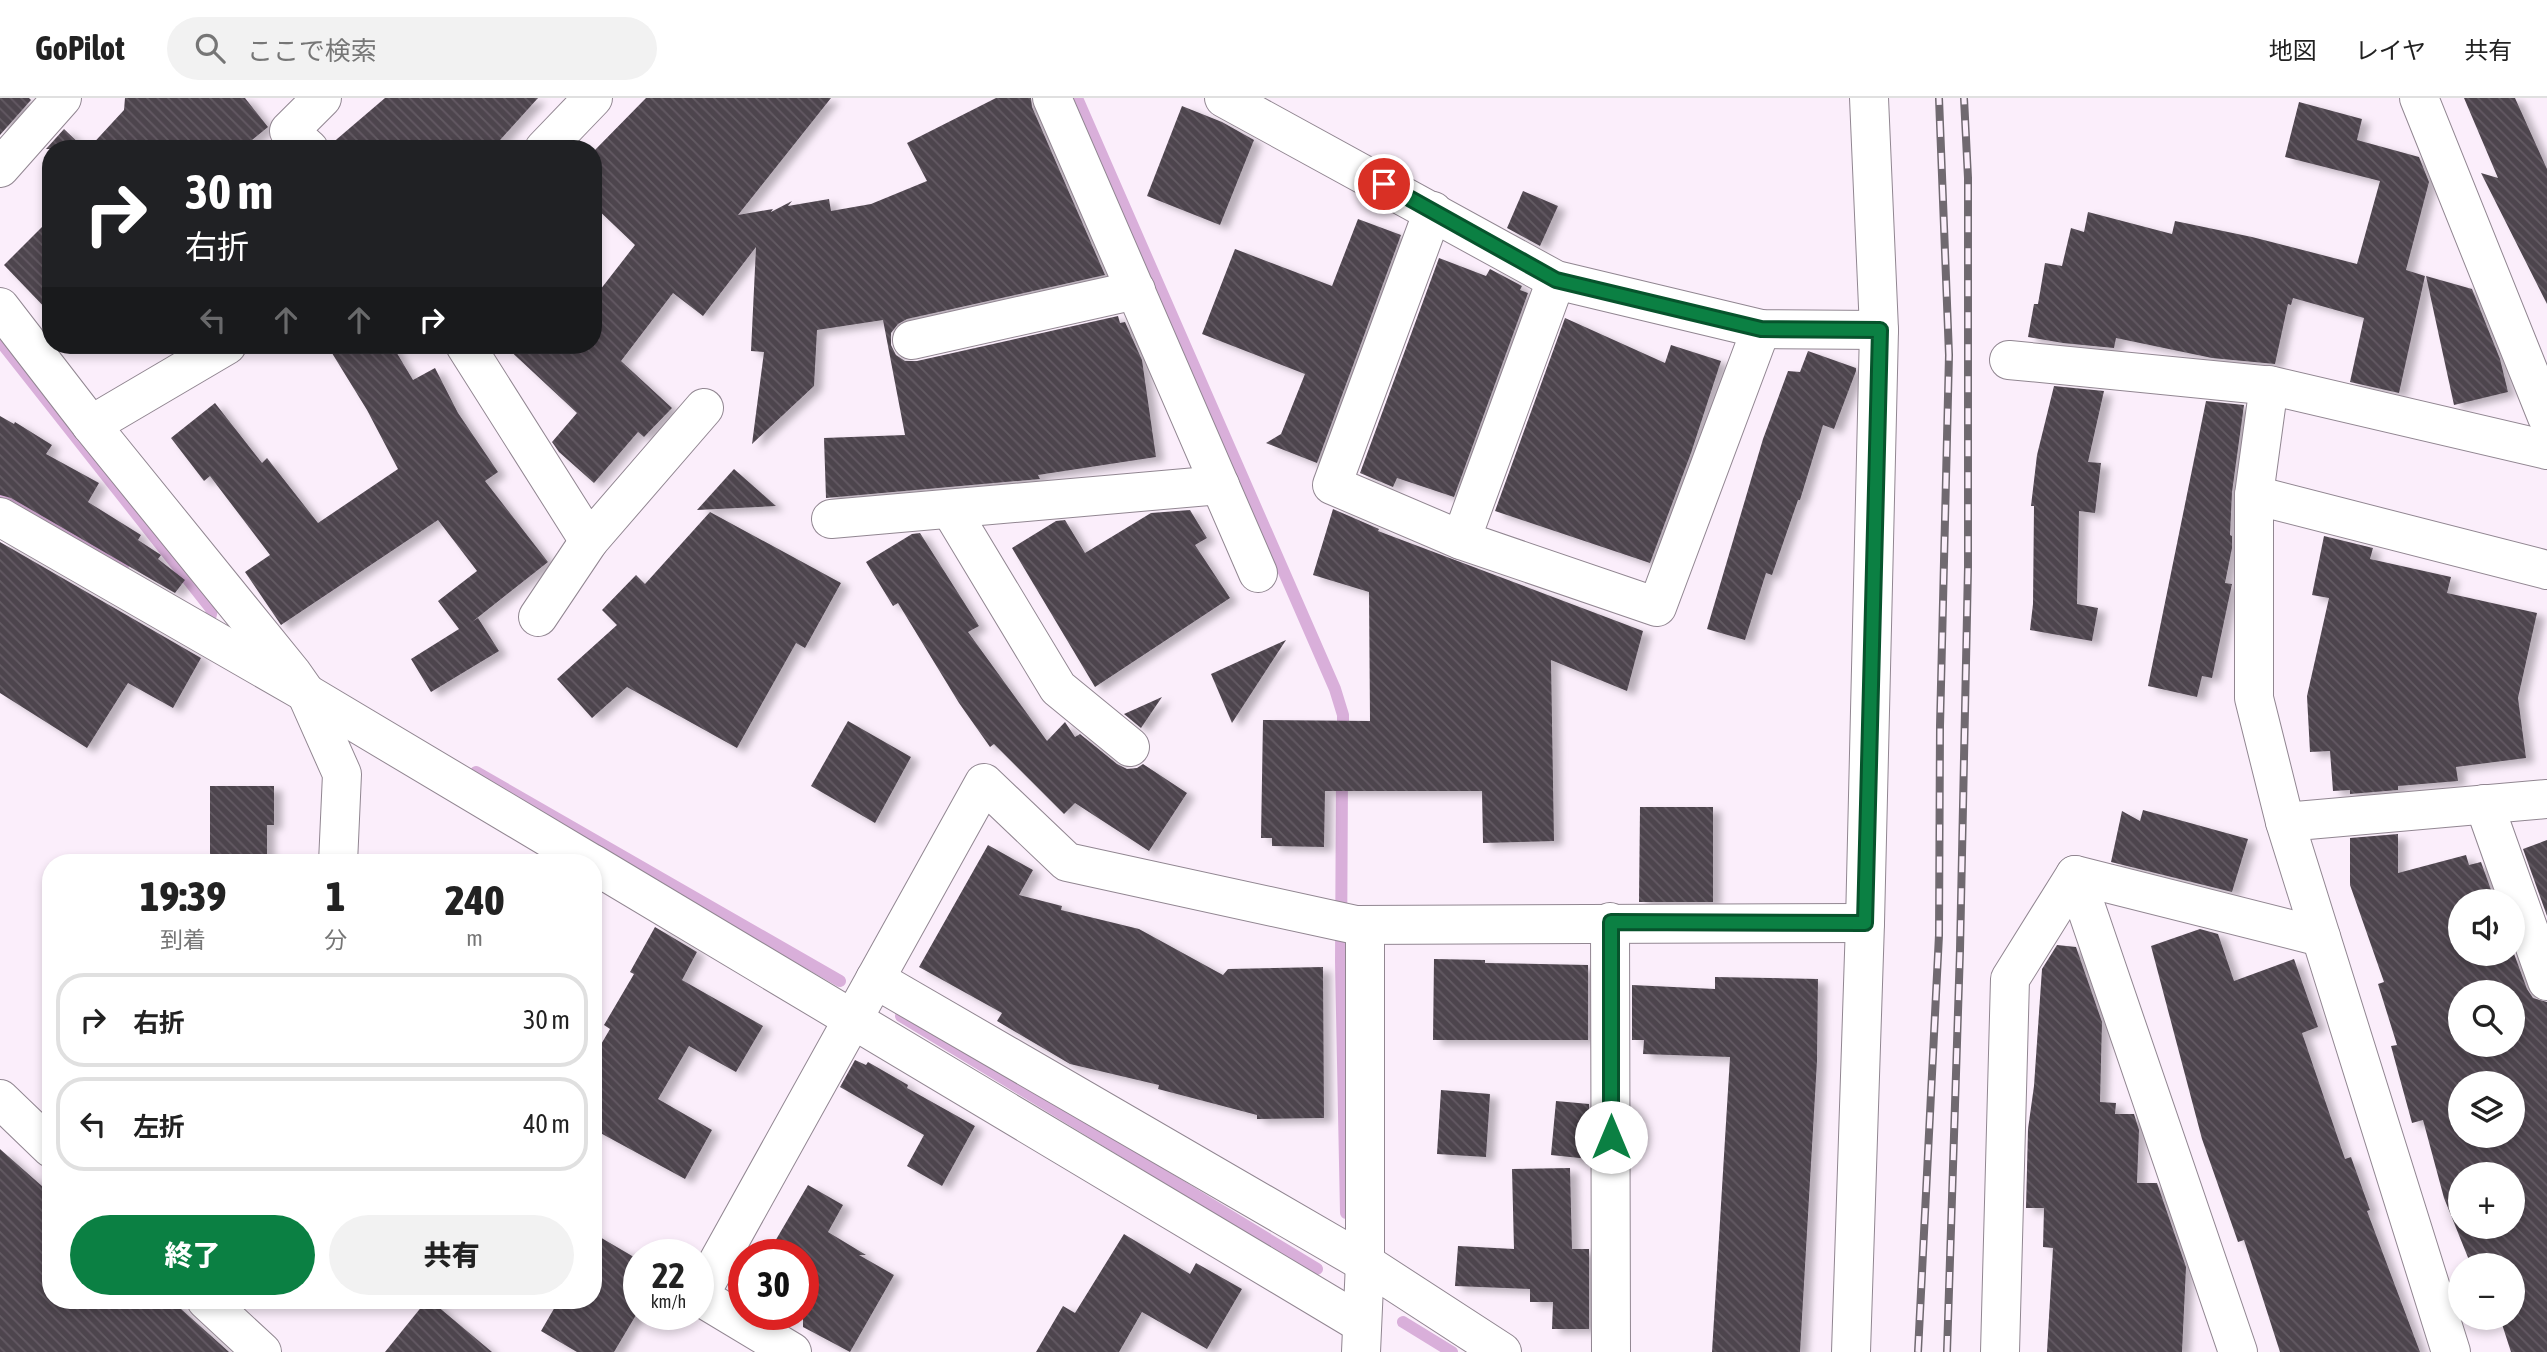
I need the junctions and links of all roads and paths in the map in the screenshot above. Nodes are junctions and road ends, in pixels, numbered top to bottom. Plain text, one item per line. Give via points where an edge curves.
1 (62, 98) edge
2 (322, 98) edge
3 (593, 98) edge
4 (1052, 98) edge
5 (1224, 98) edge
6 (1868, 98) edge
7 (2419, 98) edge
8 (299, 140) edge
9 (553, 140) edge
10 (0, 168) edge
11 (1433, 211) junction
12 (1556, 280) junction
13 (1136, 290) junction
14 (0, 307) edge
15 (1761, 329) junction
16 (1880, 330) junction
17 (912, 340) dead end
18 (213, 354) edge
19 (471, 354) edge
20 (2009, 360) dead end
21 (2269, 385) junction
22 (704, 408) dead end
23 (2547, 417) edge
24 (91, 425) junction
25 (2547, 450) edge
26 (1220, 485) junction
27 (2254, 495) junction
28 (950, 509) junction
29 (0, 517) edge
30 (831, 519) dead end
31 (1461, 540) junction
32 (589, 541) junction
33 (2547, 570) edge
34 (1258, 573) dead end
35 (538, 617) dead end
36 (306, 693) junction
37 (1130, 747) dead end
38 (2547, 799) edge
39 (2484, 804) junction
40 (2285, 822) junction
41 (338, 854) edge
42 (563, 854) edge
43 (2075, 875) junction
44 (602, 878) edge
45 (1611, 922) junction
46 (1348, 923) junction
47 (1865, 923) junction
48 (2321, 937) junction
49 (875, 979) junction
50 (2547, 981) edge
51 (853, 1019) junction
52 (0, 1099) edge
53 (42, 1139) edge
54 (1365, 1263) junction
55 (224, 1309) edge
56 (1362, 1338) edge
57 (262, 1352) edge
58 (792, 1352) edge
59 (1502, 1352) edge
60 (1611, 1352) edge
61 (1851, 1352) edge
62 (2000, 1352) edge
63 (2238, 1352) edge
64 (2451, 1352) edge

1 - 10 street
2 - 8 street via 289,131
3 - 9 street
4 - 13 street
5 - 11 street
6 - 16 street
7 - 23 street
11 - 12 street
11 - 31 street via 1332,485
12 - 15 street
12 - 31 street
13 - 17 street
13 - 26 street
14 - 24 street
15 - 16 street
15 - 31 street via 1657,607
16 - 47 street
18 - 24 street
19 - 32 street
20 - 21 street
21 - 25 street
21 - 27 street
22 - 32 street
24 - 36 street
26 - 28 street
26 - 34 street
27 - 33 street
27 - 40 street via 2253,698
28 - 30 street
28 - 37 street via 1058,688
29 - 36 street
32 - 35 street
36 - 41 street via 342,775
36 - 42 street
38 - 39 street
39 - 40 street
39 - 50 street
40 - 48 street
43 - 48 street
43 - 62 street via 2010,979
43 - 63 street
44 - 51 street
45 - 46 street
45 - 47 street
45 - 60 street
46 - 49 street via 1067,862 984,783
46 - 54 street
47 - 61 street
48 - 64 street
49 - 51 street
49 - 54 street
51 - 56 street
51 - 58 street via 699,1296
52 - 53 street
54 - 56 street
54 - 59 street
55 - 57 street

